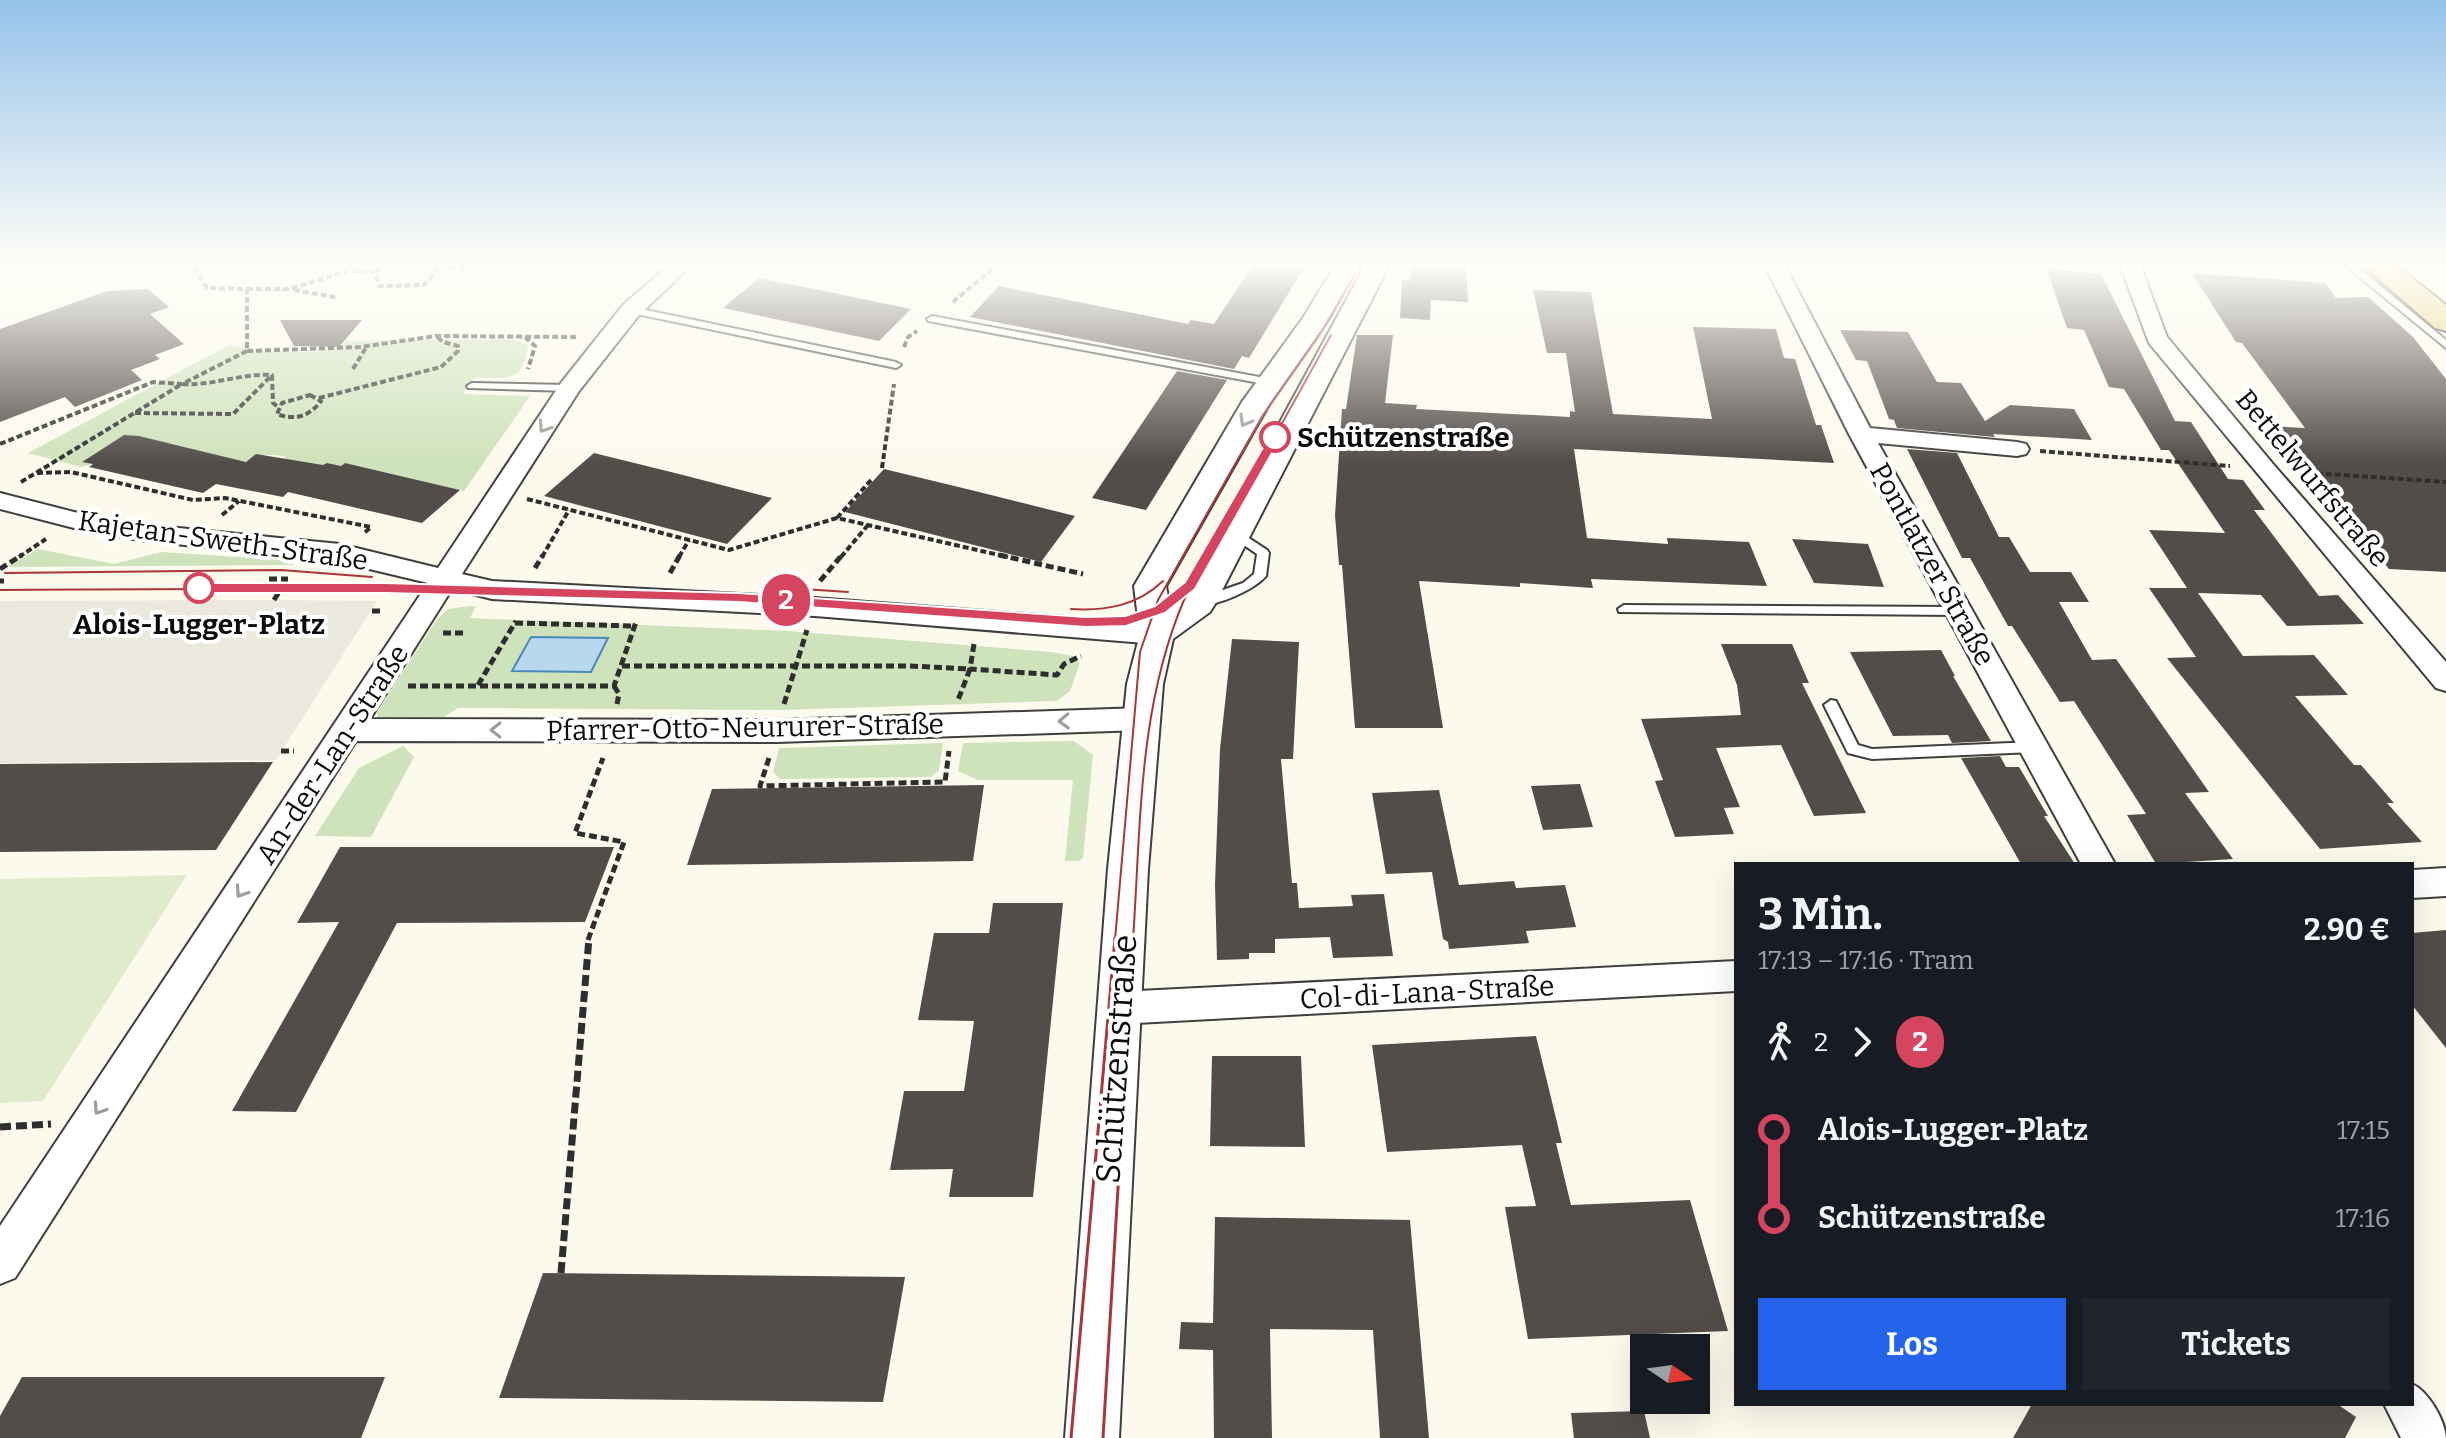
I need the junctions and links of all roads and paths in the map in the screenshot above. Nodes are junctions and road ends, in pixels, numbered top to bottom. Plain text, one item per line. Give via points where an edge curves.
1 (247, 329) edge
2 (616, 329) edge
3 (723, 329) edge
4 (919, 329) edge
5 (986, 329) edge
6 (1308, 329) edge
7 (1343, 329) edge
8 (1807, 329) edge
9 (2154, 329) edge
10 (2427, 329) edge
11 (436, 336) junction
12 (524, 336) junction
13 (578, 337) dead end
14 (368, 345) junction
15 (2446, 345) edge
16 (247, 351) junction
17 (896, 365) junction
18 (353, 369) dead end
19 (272, 375) junction
20 (1270, 382) junction
21 (182, 384) junction
22 (472, 386) dead end
23 (517, 386) junction
24 (569, 388) junction
25 (319, 398) junction
26 (278, 407) junction
27 (134, 413) junction
28 (1861, 434) junction
29 (0, 444) edge
30 (2017, 449) dead end
31 (882, 468) dead end
32 (37, 473) junction
33 (872, 479) dead end
34 (7, 494) edge
35 (522, 498) dead end
36 (240, 501) junction
37 (569, 510) junction
38 (837, 518) junction
39 (218, 519) dead end
40 (74, 520) junction
41 (868, 525) junction
42 (1235, 533) junction
43 (689, 540) junction
44 (340, 553) junction
45 (0, 569) edge
46 (534, 570) dead end
47 (670, 573) dead end
48 (1083, 574) dead end
49 (269, 579) dead end
50 (288, 579) dead end
51 (446, 580) junction
52 (820, 581) dead end
53 (279, 592) dead end
54 (274, 600) dead end
55 (1198, 604) junction
56 (1624, 609) dead end
57 (372, 611) dead end
58 (384, 611) dead end
59 (1958, 611) junction
60 (808, 629) dead end
61 (1157, 634) junction
62 (974, 641) dead end
63 (1082, 656) dead end
64 (622, 666) junction
65 (794, 667) junction
66 (970, 669) junction
67 (2446, 681) edge
68 (395, 685) dead end
69 (478, 686) junction
70 (614, 686) junction
71 (957, 705) dead end
72 (1831, 705) dead end
73 (615, 710) dead end
74 (783, 710) dead end
75 (1142, 719) junction
76 (349, 730) junction
77 (950, 739) dead end
78 (607, 745) dead end
79 (773, 745) dead end
80 (2034, 747) junction
81 (281, 751) dead end
82 (294, 751) dead end
83 (883, 783) junction
84 (913, 783) junction
85 (2097, 862) edge
86 (2446, 882) edge
87 (2414, 884) edge
88 (1734, 976) edge
89 (1118, 1008) junction
90 (0, 1263) edge
91 (561, 1273) dead end
92 (2407, 1406) edge
93 (1092, 1438) edge
94 (2426, 1438) edge

1 - 16 path
2 - 24 street, An-der-Lan-Straße
3 - 17 lane
4 - 17 path via 908,337
5 - 20 lane
6 - 20 street, Schützenstraße
7 - 42 street
8 - 28 street, Pontlatzer Straße
9 - 67 street, Bettelwurfstraße via 2264,469
10 - 15 lane
11 - 12 path
11 - 14 path
11 - 25 path via 458,346 441,367
12 - 13 path
12 - 23 path via 535,346
14 - 16 path
14 - 18 path
16 - 21 path
17 - 31 path
19 - 21 path via 203,387
19 - 26 path via 273,403
19 - 27 path via 233,414
20 -> 61 street, Schützenstraße via 1150,586
21 - 27 path
21 - 29 path via 153,382
22 - 23 lane
23 - 24 lane
24 -> 51 street, An-der-Lan-Straße
25 - 26 path via 295,397
25 - 26 path via 317,408 298,417 280,416
27 - 32 path
28 - 30 street
28 - 59 street, Pontlatzer Straße
32 - 34 path
32 - 36 path via 71,472 193,500
33 - 38 path
34 - 40 street, Kajetan-Sweth-Straße
35 - 37 path
36 - 39 path
36 - 44 path via 371,527
37 - 43 path
37 - 46 path
38 - 41 path
38 - 43 path via 729,550
40 - 44 street, Kajetan-Sweth-Straße
40 - 45 path
41 - 48 path
41 - 52 path
42 - 55 street
42 - 55 lane via 1263,553 1260,576
43 - 47 path
44 - 51 street, Kajetan-Sweth-Straße
49 - 50 path
51 - 61 street, Kajetan-Sweth-Straße via 492,590 815,607
51 - 76 street, An-der-Lan-Straße
53 - 54 path
55 - 61 street
56 - 59 lane
57 - 58 path
59 - 80 street, Pontlatzer Straße
60 - 65 path
61 - 75 street, Schützenstraße
62 - 66 path
63 - 66 path via 1064,664 1057,675
64 - 65 path
64 - 69 path via 636,624 517,620
64 - 70 path
65 - 66 path
65 - 74 path
66 - 71 path
68 - 69 path
69 - 70 path
70 - 73 path via 619,694
72 - 80 lane via 1853,749 1872,754
75 -> 76 street, Pfarrer-Otto-Neururer-Straße via 777,731
75 - 89 street, Schützenstraße
76 -> 90 street, An-der-Lan-Straße
77 - 84 path via 945,782
78 - 91 path via 575,833 624,842 589,933
79 - 83 path via 760,786
80 - 85 street, Pontlatzer Straße
81 - 82 path
83 - 84 path
83 - 84 path
86 - 87 street
88 - 89 street, Col-di-Lana-Straße
89 - 93 street, Schützenstraße
92 - 94 street

